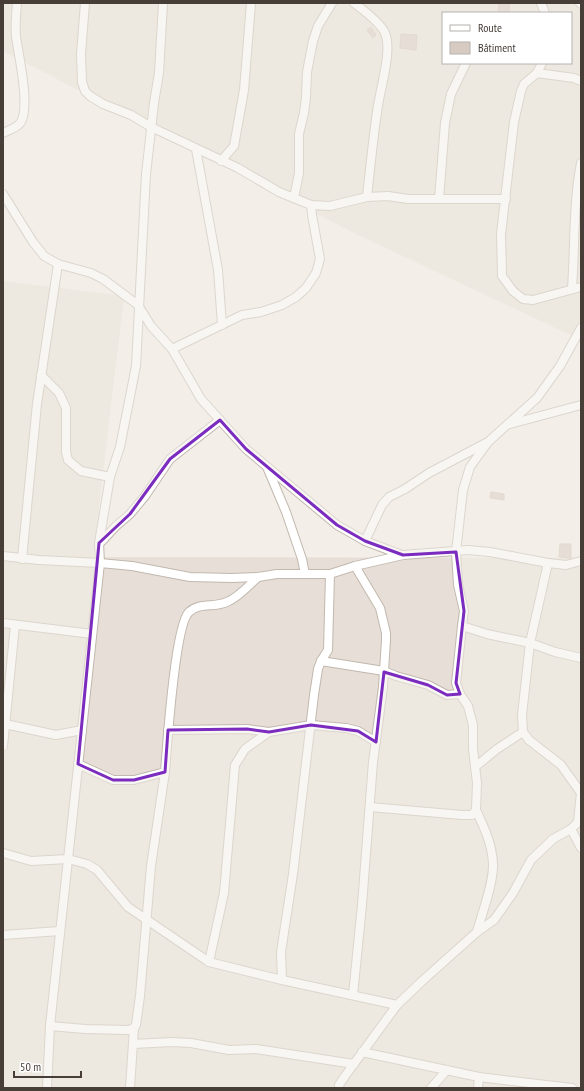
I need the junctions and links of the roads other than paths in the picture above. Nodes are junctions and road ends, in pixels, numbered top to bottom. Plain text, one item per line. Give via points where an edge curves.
1 (17, 3) edge
2 (85, 3) edge
3 (163, 3) edge
4 (251, 3) edge
5 (332, 3) edge
6 (354, 3) edge
7 (466, 64) edge
8 (542, 64) edge
9 (537, 73) junction
10 (581, 81) edge
11 (151, 127) junction
12 (3, 133) edge
13 (196, 149) junction
14 (221, 161) junction
15 (581, 163) edge
16 (3, 194) edge
17 (294, 198) junction
18 (367, 198) junction
19 (439, 199) junction
20 (506, 199) junction
21 (311, 205) junction
22 (3, 206) edge
23 (14, 211) junction
24 (58, 264) junction
25 (581, 287) edge
26 (572, 289) junction
27 (138, 305) junction
28 (222, 324) junction
29 (581, 328) edge
30 (172, 349) junction
31 (41, 375) junction
32 (581, 405) edge
33 (220, 420) junction
34 (507, 425) junction
35 (488, 442) junction
36 (266, 466) junction
37 (110, 477) junction
38 (365, 541) junction
39 (100, 543) junction
40 (456, 552) junction
41 (403, 555) junction
42 (3, 556) edge
43 (22, 559) junction
44 (581, 561) edge
45 (100, 563) junction
46 (548, 563) junction
47 (355, 566) junction
48 (305, 574) junction
49 (330, 574) junction
50 (258, 577) junction
51 (3, 623) edge
52 (15, 625) junction
53 (462, 626) junction
54 (92, 634) junction
55 (530, 643) junction
56 (581, 658) edge
57 (321, 661) junction
58 (384, 671) junction
59 (460, 694) junction
60 (5, 724) junction
61 (311, 725) junction
62 (82, 730) junction
63 (168, 730) junction
64 (269, 732) junction
65 (523, 732) junction
66 (376, 742) junction
67 (3, 746) edge
68 (78, 764) junction
69 (475, 767) junction
70 (165, 772) junction
71 (581, 793) edge
72 (370, 807) junction
73 (476, 810) junction
74 (572, 829) junction
75 (581, 848) edge
76 (3, 853) edge
77 (68, 859) junction
78 (146, 919) junction
79 (60, 931) junction
80 (477, 932) junction
81 (3, 935) edge
82 (209, 962) junction
83 (282, 980) junction
84 (353, 995) junction
85 (397, 1005) junction
86 (50, 1026) junction
87 (134, 1028) junction
88 (133, 1044) junction
89 (362, 1052) junction
90 (354, 1064) junction
91 (447, 1070) junction
92 (480, 1077) junction
93 (550, 1086) edge
94 (47, 1088) edge
95 (130, 1088) edge
96 (339, 1088) edge
97 (430, 1088) edge
98 (478, 1088) edge
99 (572, 1088) edge

1 - 12 street via 16,36 25,104 24,116 20,124
2 - 11 street via 81,54 82,82 85,91 103,104 131,115
3 - 11 street via 159,73
4 - 14 street via 244,90 234,146
5 - 17 street via 312,41 305,107 299,134 298,173
6 - 18 street via 385,32 387,43
7 - 19 street via 451,94 445,123
8 - 9 street
9 - 10 street
9 - 20 street via 524,84 521,91 514,122
11 - 13 street
11 - 27 street
13 - 14 street
13 - 28 street via 218,270
14 - 17 street
15 - 26 street via 575,207
16 - 23 street
17 - 21 street
18 - 19 street via 388,196
18 - 21 street via 330,206
19 - 20 street
20 - 26 street via 500,234 502,276 512,291 523,299 533,300
21 - 28 street via 320,259 316,273 306,288 282,305 242,315
22 - 23 street
23 - 24 street via 44,256
24 - 27 street via 103,279
24 - 31 street
25 - 26 street
27 - 30 street via 151,326
27 - 37 street via 136,366 120,447
28 - 30 street
29 - 34 street via 542,392
30 - 33 street via 201,399
31 - 37 street via 59,393 66,408 68,460 81,471
31 - 43 street
32 - 34 street
33 - 36 street via 246,449
33 - 39 street via 170,459 145,496
34 - 35 street
35 - 38 street via 389,497 382,505
35 - 40 street via 470,467 463,490
36 - 38 street via 337,525
36 - 48 street via 286,512
37 - 39 street
38 - 41 street
39 - 45 street
40 - 41 street
40 - 46 street via 490,552
40 - 53 street via 458,585 464,611
41 - 47 street
42 - 43 street
43 - 45 street
44 - 46 street via 566,565
45 - 50 street via 190,577
45 - 54 street
46 - 55 street
47 - 49 street
47 - 58 street via 380,608 386,633
48 - 49 street
48 - 50 street
49 - 57 street via 328,650
50 - 63 street via 226,603 202,606 188,613 180,639
51 - 52 street
52 - 54 street
52 - 60 street
53 - 55 street
53 - 59 street via 456,683
54 - 62 street
55 - 56 street
55 - 65 street via 522,715
57 - 58 street
57 - 61 street
58 - 59 street via 428,685 447,695
58 - 66 street
59 - 69 street via 468,706 473,725
60 - 62 street via 56,735
60 - 67 street
61 - 64 street
61 - 66 street via 352,729
61 - 83 street via 281,952
62 - 68 street
63 - 64 street via 247,729
63 - 70 street
64 - 82 street via 245,750 235,765 224,893
65 - 69 street
65 - 71 street via 528,740 561,765
66 - 72 street
68 - 70 street via 113,780 134,780
68 - 77 street
69 - 73 street via 478,783
70 - 78 street
71 - 74 street via 578,822
72 - 73 street via 462,815 472,815
72 - 84 street
73 - 80 street via 488,835 493,862 493,876
74 - 75 street
74 - 80 street via 553,839 531,860 501,911 494,920
76 - 77 street via 31,861
77 - 78 street via 87,864 97,870 128,907
77 - 79 street
78 - 82 street
78 - 87 street via 140,996
79 - 81 street
79 - 86 street
80 - 85 street
82 - 83 street
83 - 84 street
84 - 85 street
85 - 89 street
86 - 87 street via 129,1030
86 - 94 street
87 - 88 street
88 - 90 street via 191,1043 229,1050 256,1049
88 - 95 street
89 - 90 street
89 - 91 street
90 - 96 street via 339,1084
91 - 92 street
91 - 97 street
92 - 93 street
92 - 98 street
93 - 99 street

